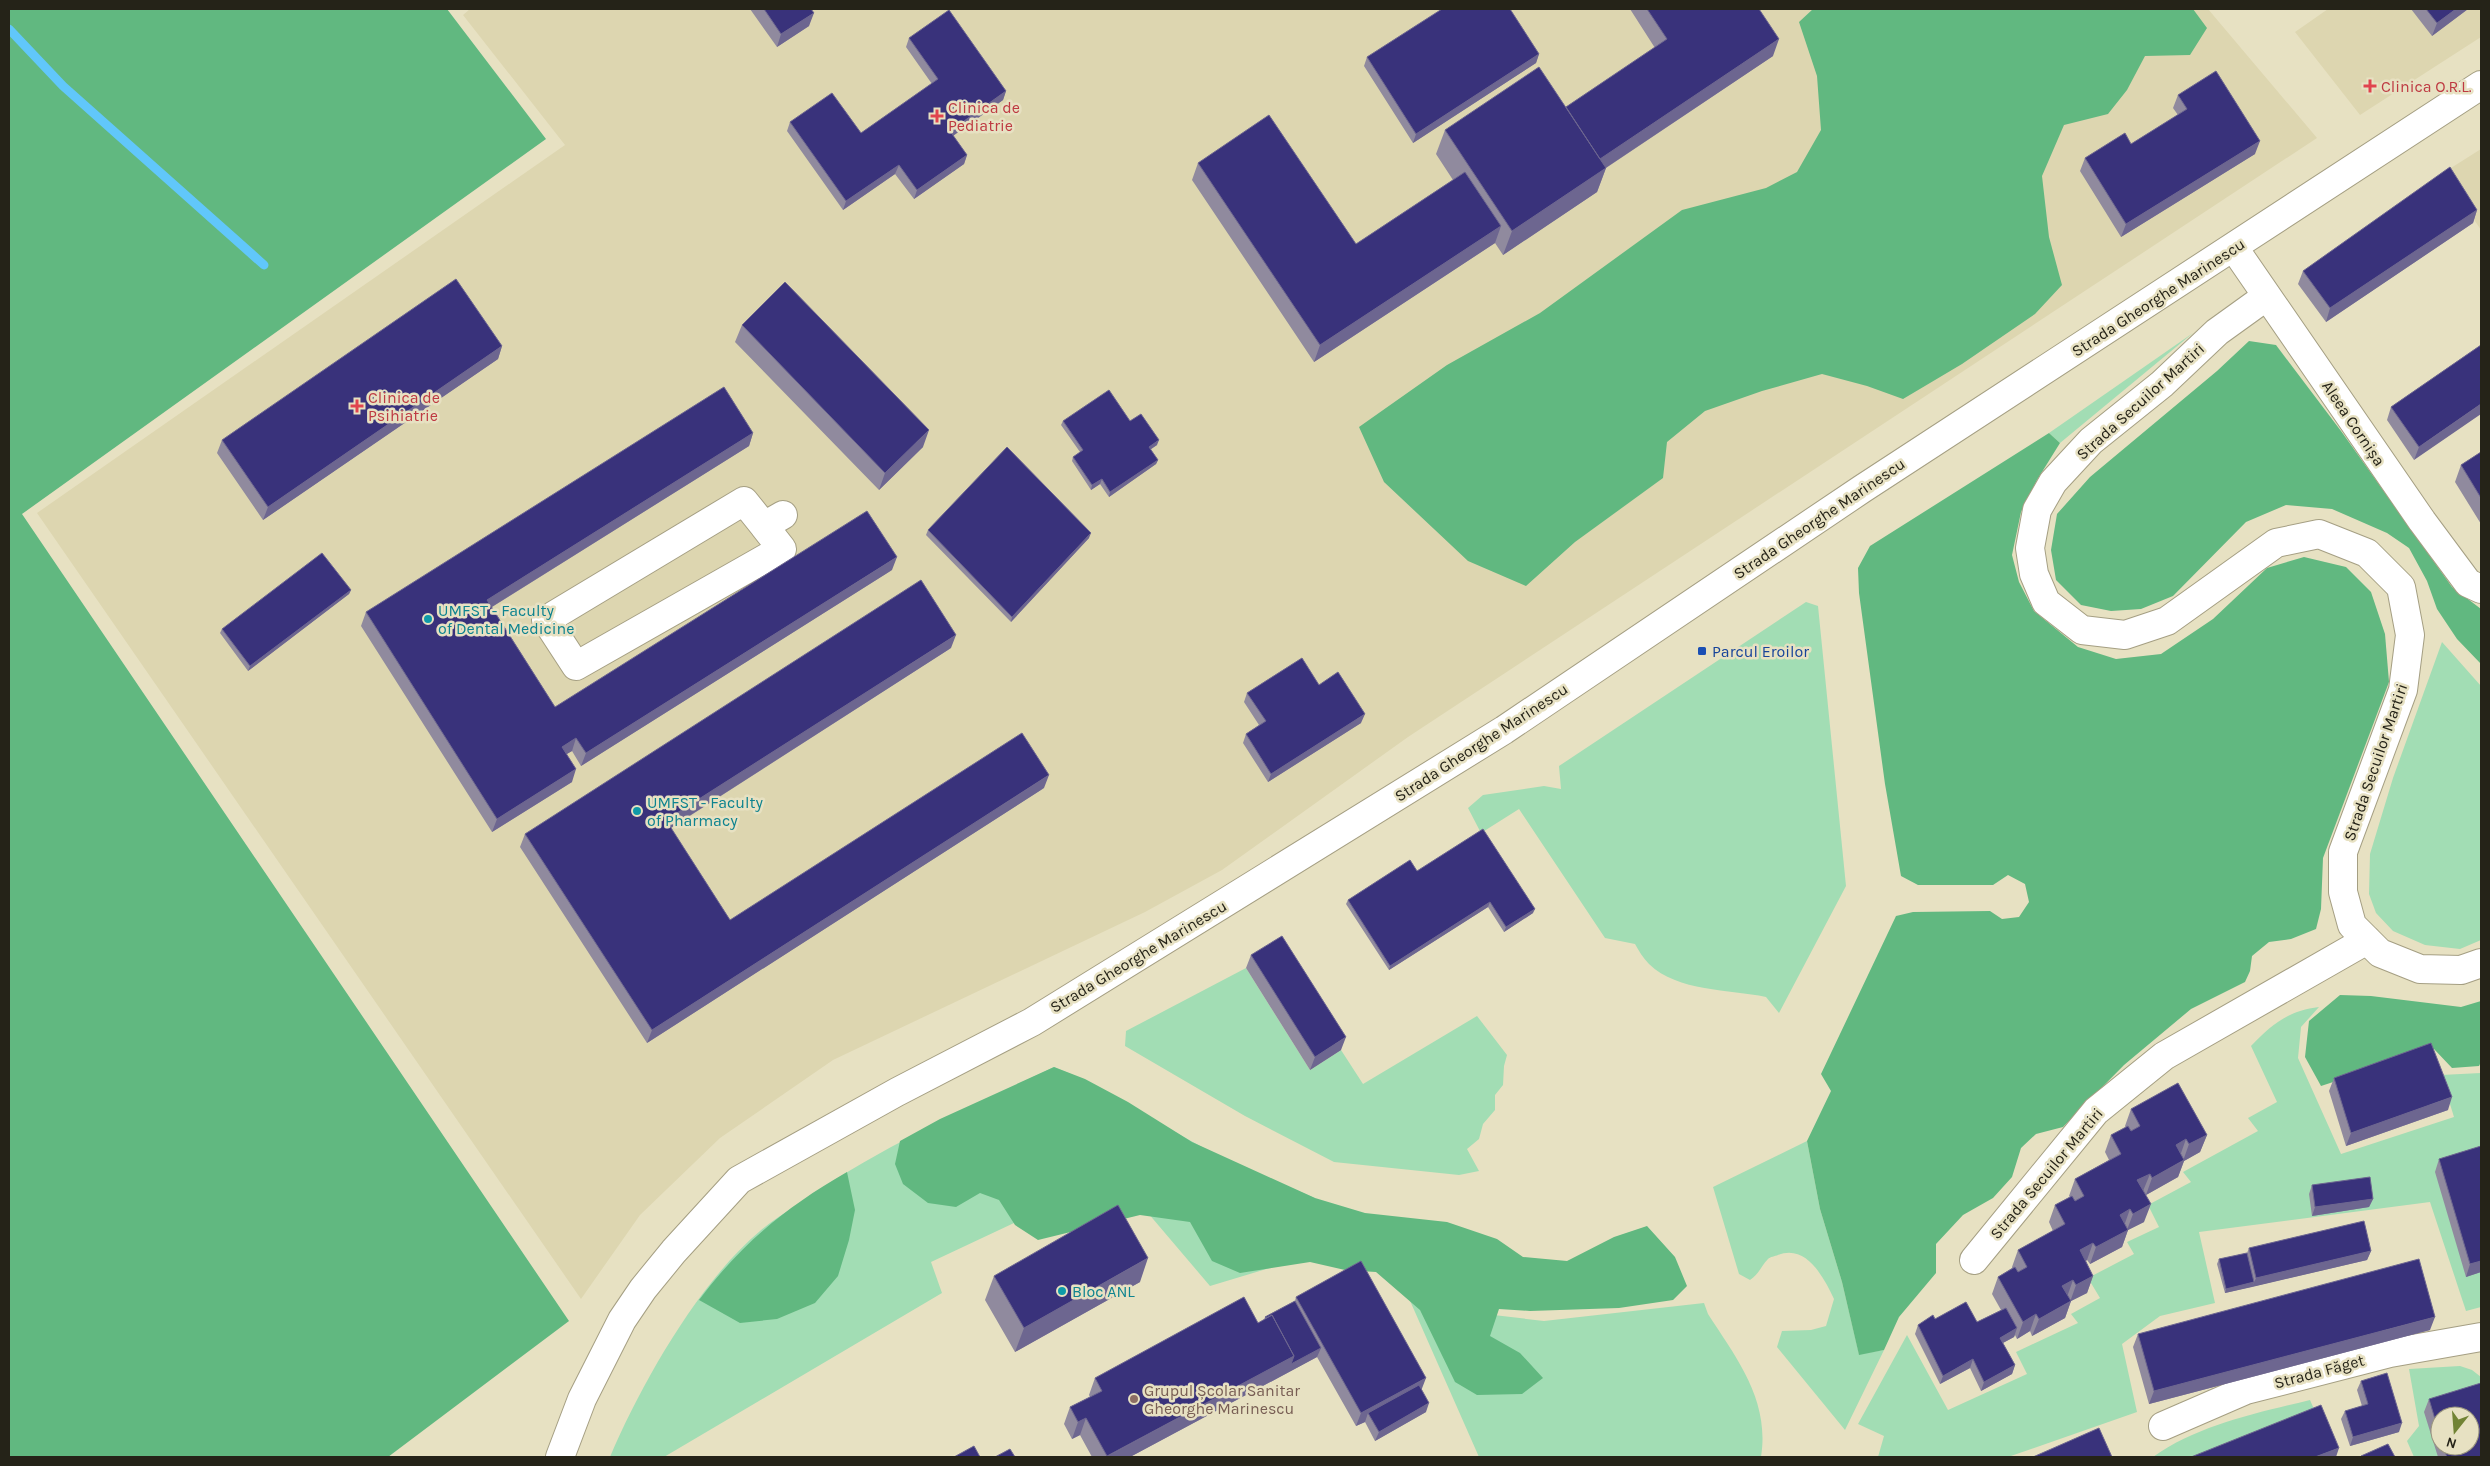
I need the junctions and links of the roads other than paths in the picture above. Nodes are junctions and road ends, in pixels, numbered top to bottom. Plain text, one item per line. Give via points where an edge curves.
1 (2481, 85) edge
2 (2234, 248) junction
3 (2267, 296) junction
4 (773, 521) joint
5 (2481, 589) edge
6 (2360, 944) junction
7 (2481, 964) edge
8 (1974, 1260) dead end
9 (2481, 1337) edge
10 (2163, 1426) dead end
11 (560, 1457) edge

1 - 2 street, Strada Gheorghe Marinescu
2 - 3 street, Aleea Cornișa
2 - 11 street, Strada Gheorghe Marinescu via 1862,489 1504,730 1032,1022 897,1092 740,1180 674,1251 622,1320 582,1399
3 - 5 street, Aleea Cornișa via 2422,521 2468,583
3 - 6 street, Strada Secuilor Martiri via 2216,332 2162,384 2085,448 2053,482 2037,510 2030,548 2034,574 2046,602 2082,630 2126,634 2167,621 2276,543 2319,534 2367,553 2401,587 2410,634 2403,690 2344,852 2343,892
4 - 4 street via 744,501 546,620 576,666 782,550
6 - 7 street, Strada Secuilor Martiri via 2420,969 2461,970
6 - 8 street, Strada Secuilor Martiri via 2164,1056 2096,1111
9 - 10 street, Strada Făget via 2390,1353 2246,1390

